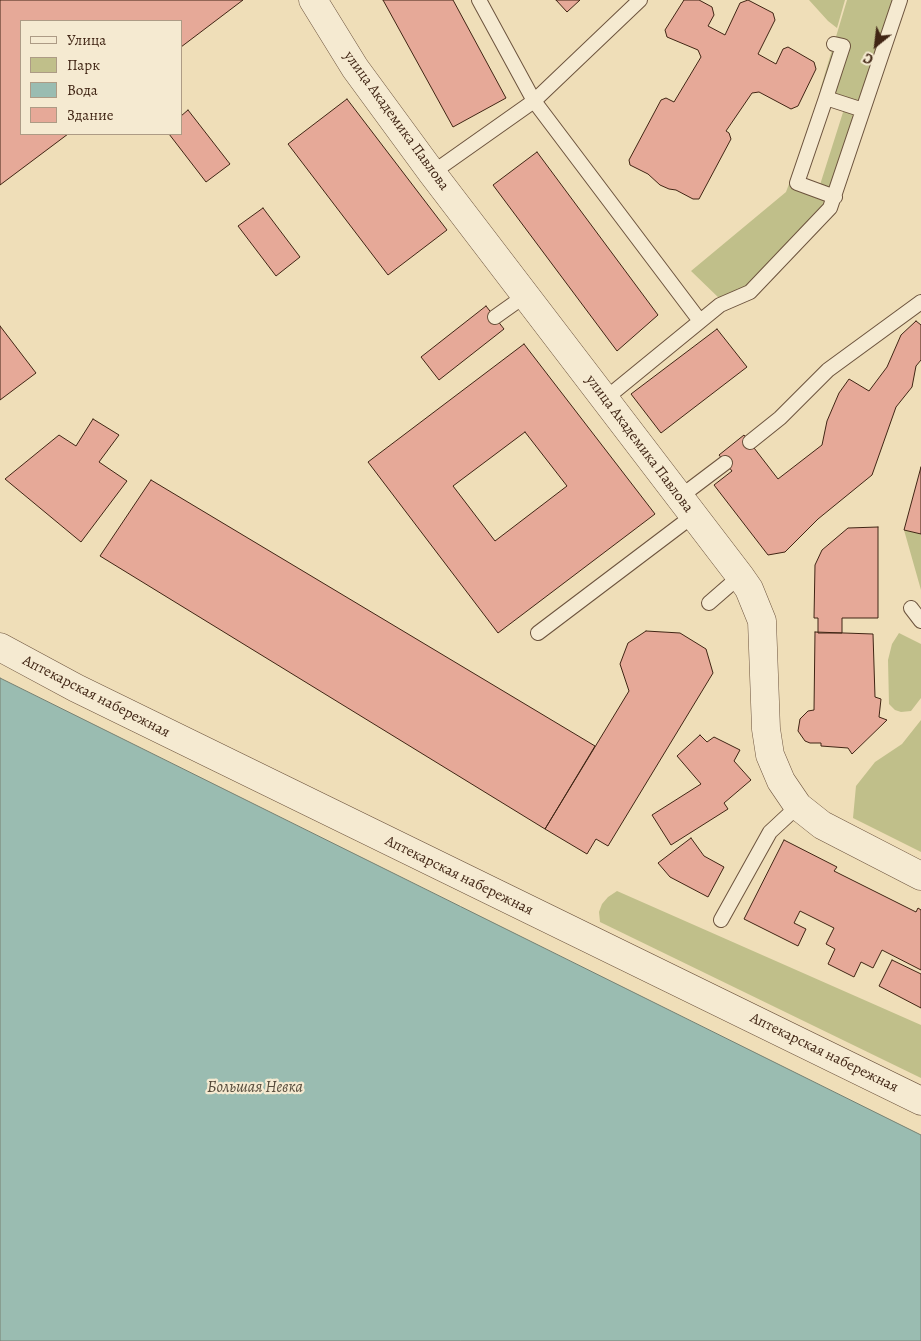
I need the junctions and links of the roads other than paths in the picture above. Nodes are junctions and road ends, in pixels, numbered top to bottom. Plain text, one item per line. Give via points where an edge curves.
1 (313, 0) edge
2 (479, 0) edge
3 (640, 0) edge
4 (900, 0) edge
5 (834, 44) dead end
6 (826, 98) junction
7 (534, 101) junction
8 (863, 110) junction
9 (432, 173) junction
10 (835, 196) junction
11 (526, 295) junction
12 (921, 302) edge
13 (495, 317) dead end
14 (700, 321) junction
15 (605, 399) junction
16 (750, 442) dead end
17 (725, 462) dead end
18 (687, 506) junction
19 (740, 576) junction
20 (709, 603) dead end
21 (911, 608) dead end
22 (921, 621) edge
23 (538, 633) dead end
24 (0, 647) edge
25 (798, 806) junction
26 (921, 876) edge
27 (721, 920) dead end
28 (921, 1101) edge

1 - 9 street, улица Академика Павлова via 355,68
2 - 7 lane
3 - 7 lane
4 - 8 lane
5 - 6 lane via 843,46
6 - 8 lane
6 - 10 lane via 797,183
7 - 9 lane
7 - 14 lane
8 - 10 lane
9 - 11 street, улица Академика Павлова
10 - 14 lane via 830,208 750,292 720,305
11 - 13 lane
11 - 15 street, улица Академика Павлова
12 - 16 lane via 828,370 780,418
14 - 15 lane
15 - 18 street, улица Академика Павлова
17 - 18 lane
18 - 19 street, улица Академика Павлова
18 - 23 lane
19 - 20 lane
19 - 25 street, улица Академика Павлова via 762,621 770,755 781,782
21 - 22 lane
24 - 28 street, Аптекарская набережная via 85,692
25 - 26 street, улица Академика Павлова via 822,825
25 - 27 lane via 770,832

